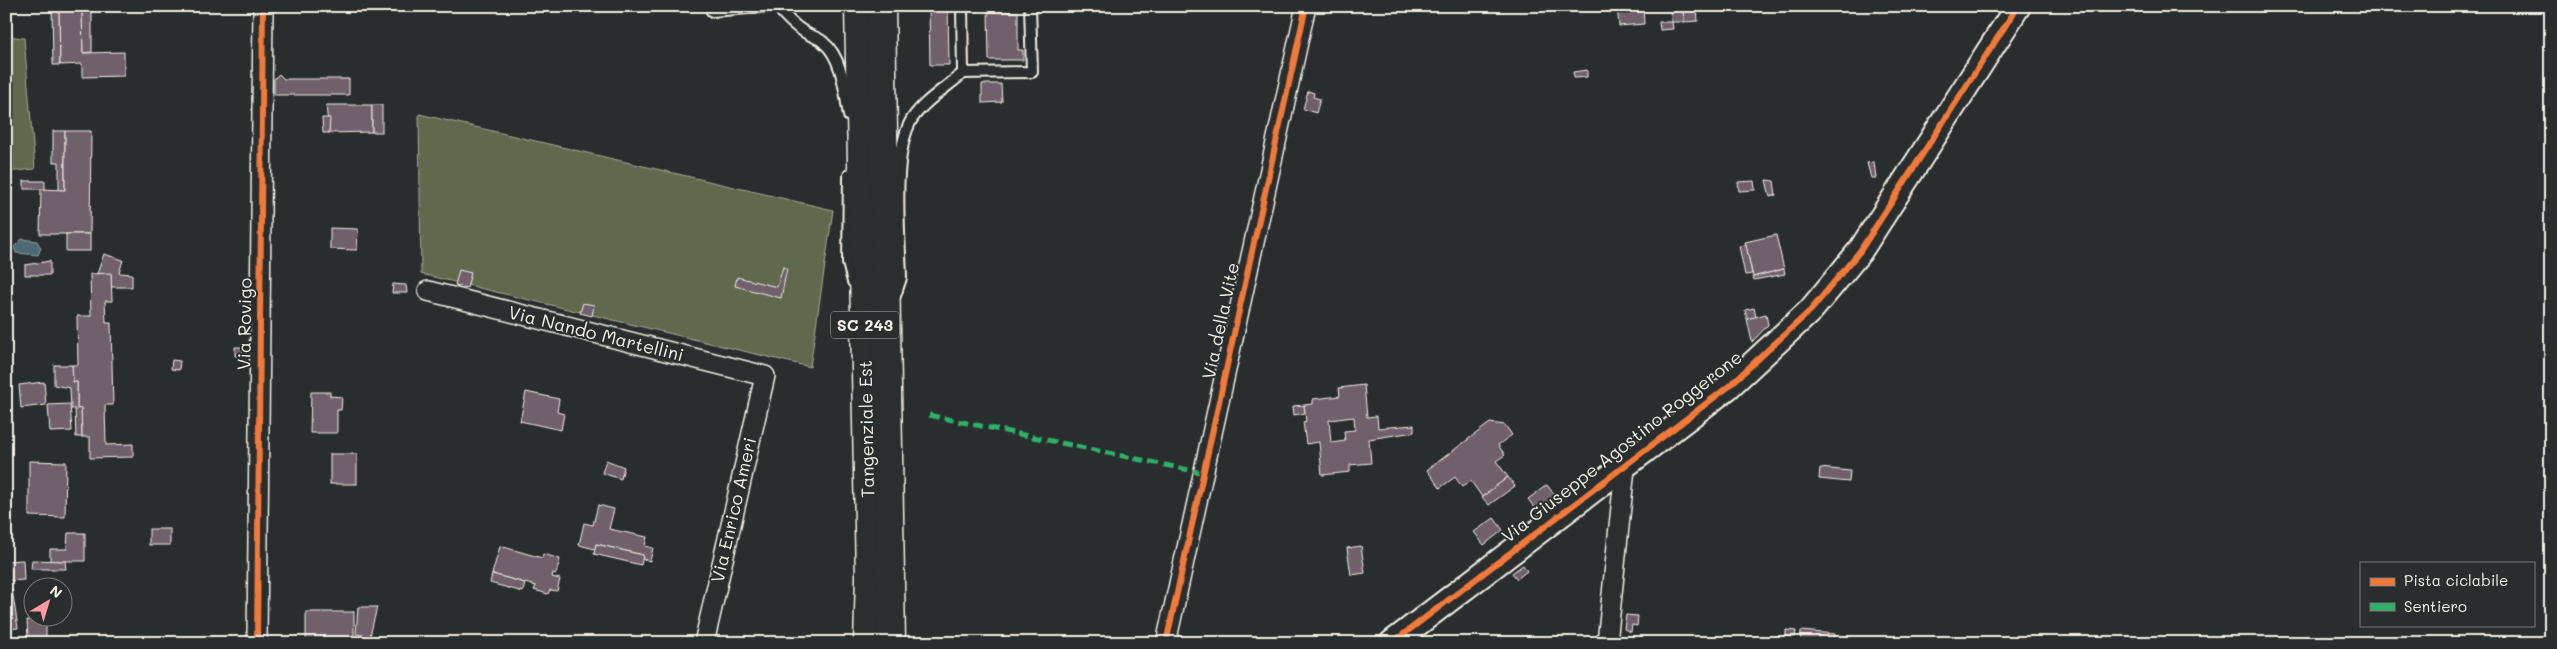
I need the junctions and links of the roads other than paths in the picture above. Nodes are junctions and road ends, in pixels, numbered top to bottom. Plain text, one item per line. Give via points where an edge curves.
1 (263, 6) edge
2 (712, 6) edge
3 (776, 6) edge
4 (859, 6) edge
5 (881, 6) edge
6 (962, 6) edge
7 (1030, 6) edge
8 (1306, 6) edge
9 (2018, 6) edge
10 (963, 73) junction
11 (849, 126) dead end
12 (849, 165) dead end
13 (428, 291) dead end
14 (876, 324) junction
15 (765, 376) joint
16 (1625, 468) junction
17 (257, 643) edge
18 (704, 643) edge
19 (868, 643) edge
20 (891, 643) edge
21 (1166, 643) edge
22 (1392, 643) edge
23 (1607, 643) edge

1 - 17 street, Via Rovigo
2 - 3 lane via 712,11
3 - 11 lane via 804,32 824,43 835,59 844,85
4 - 14 highway, Tangenziale Est / SC 243
5 - 14 highway, Tangenziale Est / SC 243
6 - 10 lane
7 - 10 lane via 1032,72
8 - 21 street, Via della Vite
9 - 16 street, Via Giuseppe Agostino Roggerone via 1860,251 1811,310 1728,387
10 - 14 lane via 931,98 912,119 905,136 900,161 901,278
12 - 14 lane via 848,263
13 - 15 street, Via Nando Martellini
14 - 19 highway, Tangenziale Est / SC 243
14 - 20 highway, Tangenziale Est / SC 243
15 - 18 street, Via Enrico Ameri
16 - 22 street, Via Giuseppe Agostino Roggerone
16 - 23 street

